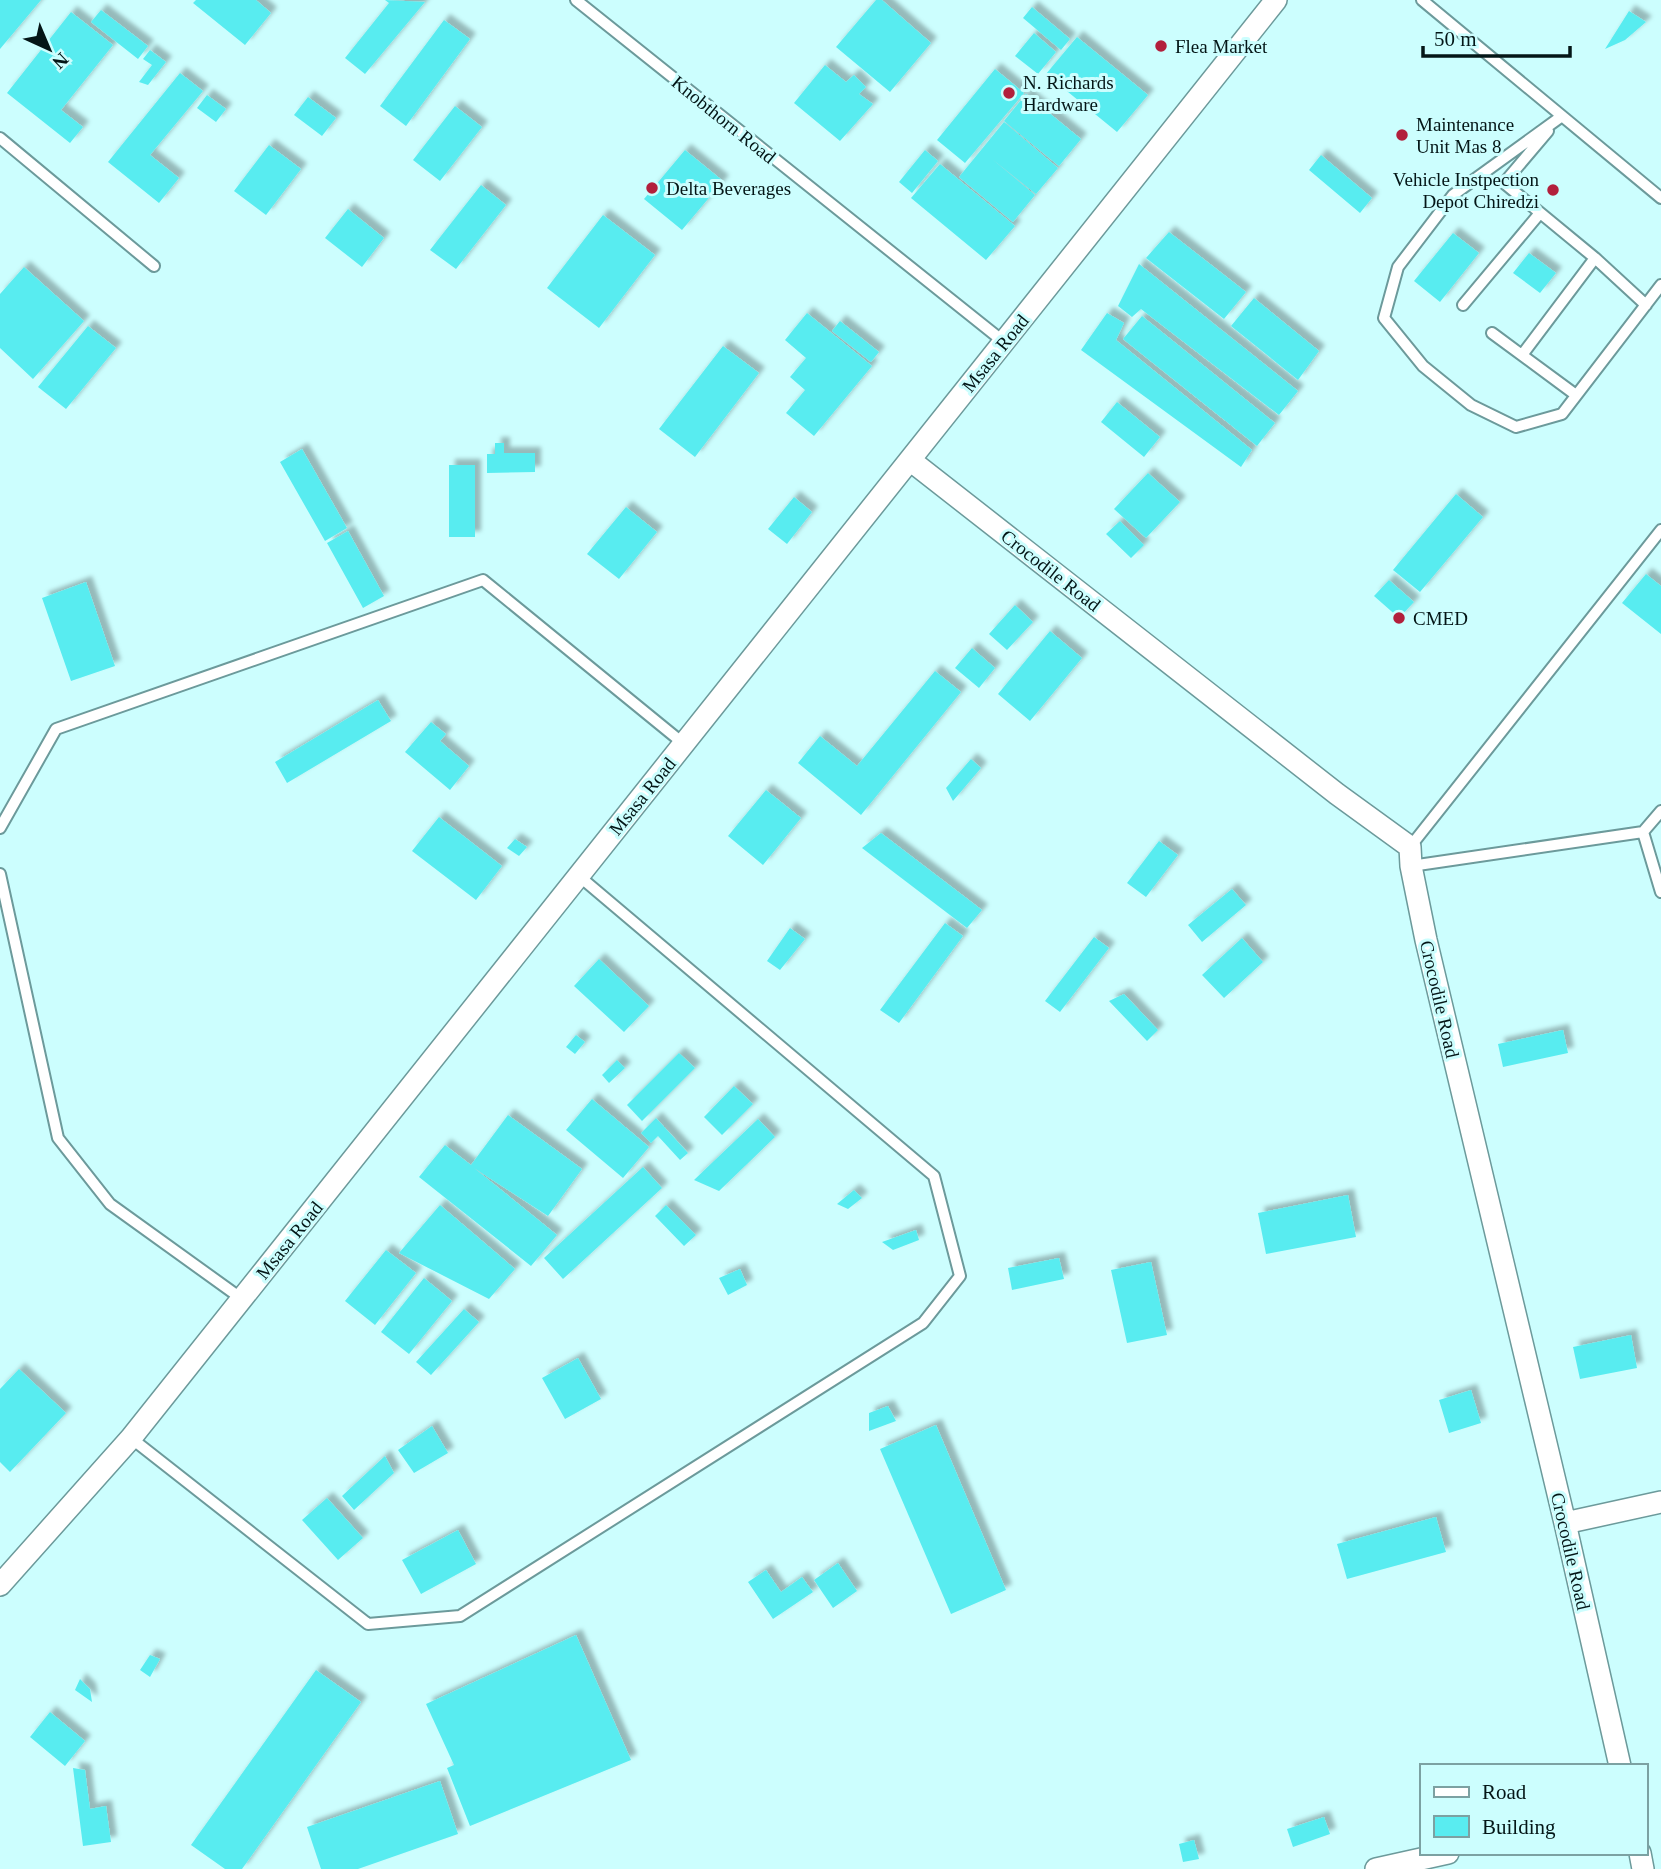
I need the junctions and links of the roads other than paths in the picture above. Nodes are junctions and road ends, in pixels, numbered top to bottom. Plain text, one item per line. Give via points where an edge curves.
1 (576, 0) edge
2 (1276, 0) edge
3 (1422, 0) edge
4 (1562, 116) junction
5 (0, 138) edge
6 (1661, 198) edge
7 (1540, 214) junction
8 (1595, 258) junction
9 (154, 266) dead end
10 (1661, 285) edge
11 (1463, 305) dead end
12 (1646, 305) junction
13 (1492, 332) dead end
14 (1003, 342) junction
15 (1522, 355) junction
16 (1576, 395) junction
17 (910, 460) junction
18 (1661, 530) edge
19 (684, 744) junction
20 (1661, 811) edge
21 (0, 828) edge
22 (1643, 832) junction
23 (1411, 857) junction
24 (0, 874) edge
25 (579, 876) junction
26 (1661, 892) edge
27 (242, 1299) junction
28 (131, 1438) junction
29 (1661, 1502) edge
30 (1565, 1523) junction
31 (0, 1585) edge
32 (1620, 1764) edge
33 (1439, 1855) edge
34 (1376, 1869) edge

1 - 14 lane, Knobthorn Road
2 - 14 street, Msasa Road
3 - 4 lane
4 - 6 lane
4 - 7 lane via 1504,183
4 - 16 lane via 1453,195 1398,267 1384,318 1423,366 1471,405 1516,427 1562,414
5 - 9 lane
7 - 8 lane
7 - 11 lane
8 - 12 lane
8 - 15 lane
10 - 12 lane
12 - 16 lane
13 - 15 lane
14 - 17 street, Msasa Road
15 - 16 lane
17 - 19 street, Msasa Road
17 - 23 street, Crocodile Road
18 - 23 lane
19 - 21 lane via 483,580 55,729
19 - 25 street, Msasa Road
20 - 22 lane
22 - 23 lane
22 - 26 lane
23 - 30 street, Crocodile Road via 1426,940
24 - 27 lane via 58,1138 110,1204
25 - 27 street, Msasa Road
25 - 28 lane via 934,1176 960,1276 930,1314 460,1616 368,1624
27 - 28 street, Msasa Road
28 - 31 street, Msasa Road
29 - 30 street
30 - 32 street, Crocodile Road
33 - 34 street

